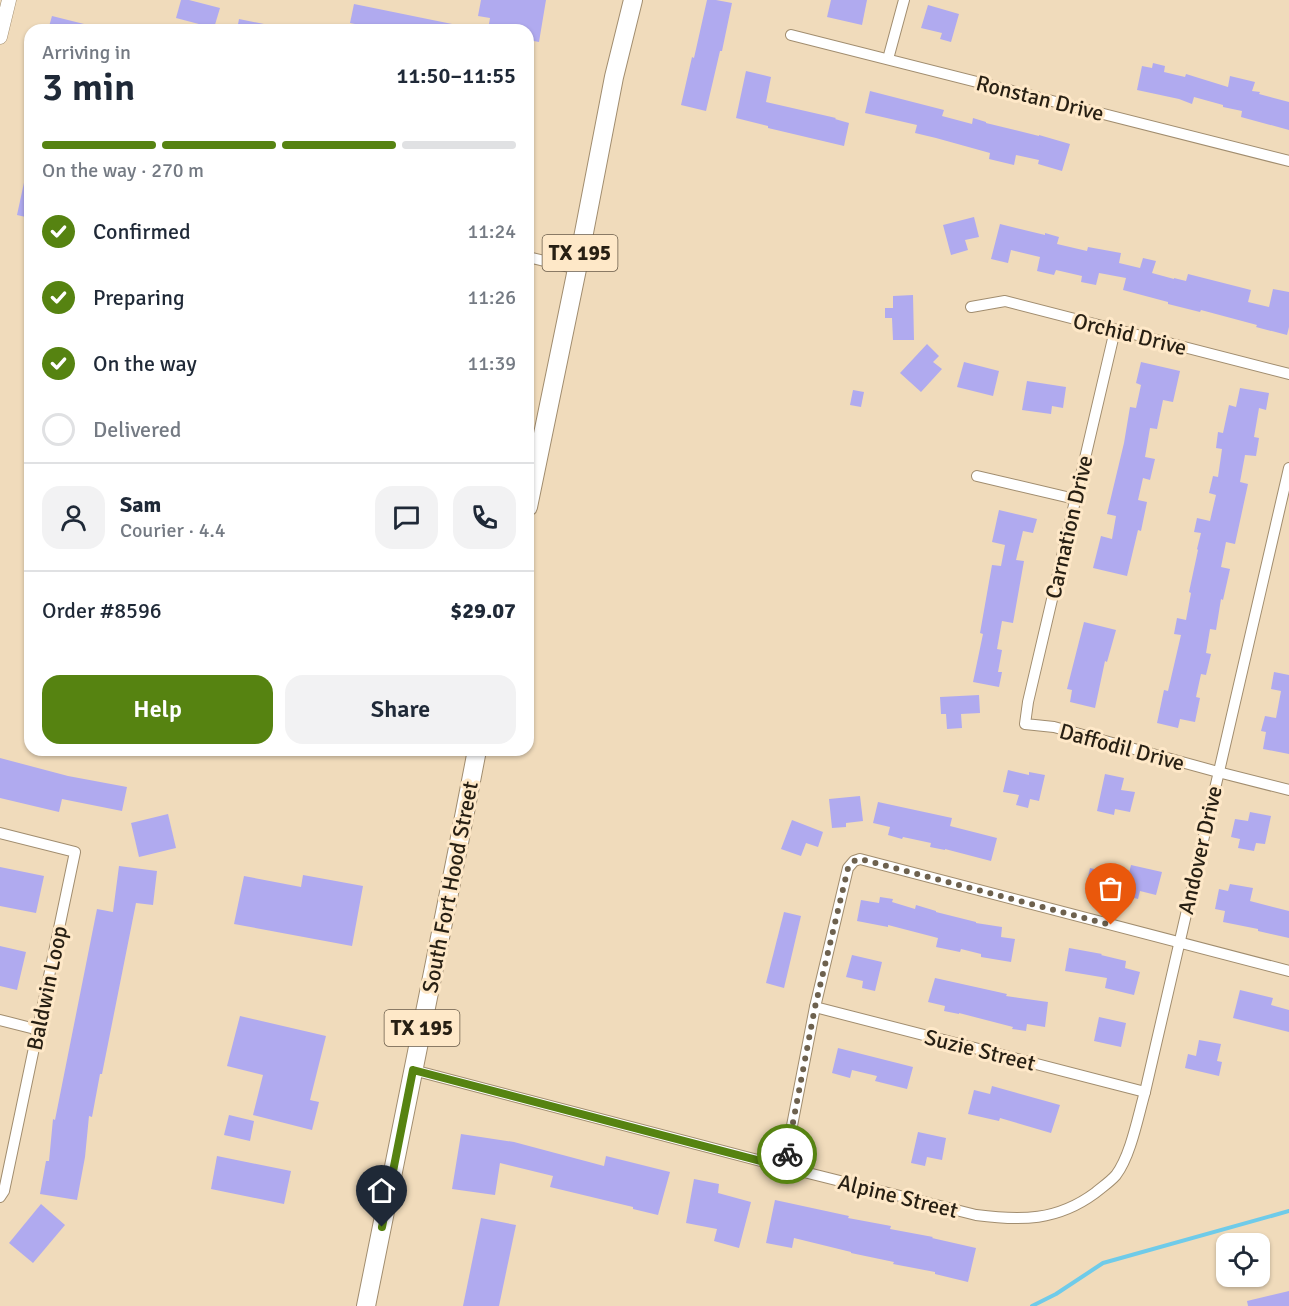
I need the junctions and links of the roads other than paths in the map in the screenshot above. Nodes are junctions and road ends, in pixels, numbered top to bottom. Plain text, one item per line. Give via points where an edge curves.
1 (9, 0) edge
2 (633, 0) edge
3 (904, 0) edge
4 (791, 34) dead end
5 (0, 37) edge
6 (888, 59) junction
7 (1289, 161) edge
8 (534, 258) edge
9 (577, 269) junction
10 (972, 307) dead end
11 (1115, 330) junction
12 (1289, 374) edge
13 (1289, 468) edge
14 (977, 476) dead end
15 (534, 478) edge
16 (1076, 499) junction
17 (1025, 724) joint
18 (476, 756) edge
19 (1218, 772) junction
20 (1289, 790) edge
21 (0, 833) edge
22 (1179, 943) junction
23 (1289, 971) edge
24 (815, 1007) junction
25 (0, 1020) edge
26 (39, 1030) junction
27 (413, 1070) junction
28 (1145, 1092) junction
29 (784, 1167) junction
30 (0, 1197) edge
31 (1071, 1208) joint
32 (366, 1306) edge

1 - 5 street
2 - 9 highway, TX 195
3 - 6 street
4 - 6 street, Ronstan Drive
6 - 7 street, Ronstan Drive
8 - 9 street
9 - 15 highway, TX 195
10 - 11 street, Orchid Drive via 1005,301
11 - 12 street, Orchid Drive
11 - 16 street, Carnation Drive
13 - 19 street, Andover Drive
14 - 16 street
16 - 17 street, Carnation Drive
17 - 19 street, Daffodil Drive via 1054,728
18 - 27 highway, South Fort Hood Street / TX 195
19 - 20 street, Daffodil Drive
19 - 22 street, Andover Drive
21 - 26 street, Baldwin Loop via 75,852
22 - 23 street
22 - 24 street via 860,859 848,868
22 - 28 street, Andover Drive
24 - 28 street, Suzie Street
24 - 29 street
25 - 26 street
26 - 30 street, Baldwin Loop
27 - 29 street, Alpine Street
27 - 32 highway, South Fort Hood Street / TX 195
28 - 31 street, Andover Drive via 1129,1147 1115,1176
29 - 31 street, Alpine Street via 976,1215 1006,1219 1043,1217

